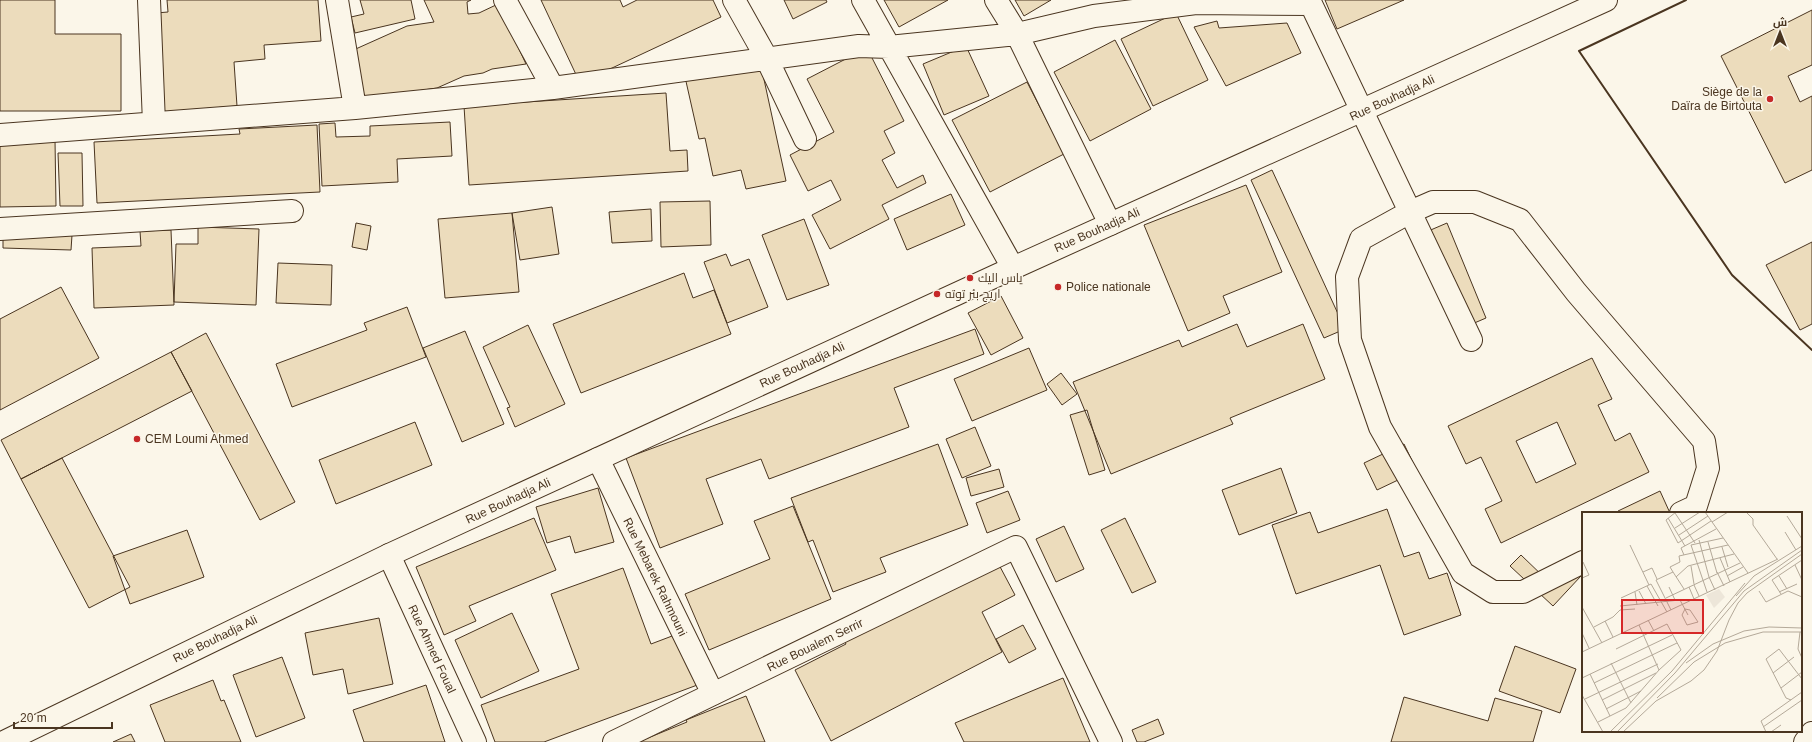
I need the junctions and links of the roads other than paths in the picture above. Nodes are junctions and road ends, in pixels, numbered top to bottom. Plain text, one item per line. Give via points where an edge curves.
1 (149, 0) edge
2 (337, 0) edge
3 (505, 0) edge
4 (734, 0) edge
5 (863, 0) edge
6 (996, 0) edge
7 (1606, 0) edge
8 (1195, 2) edge
9 (1017, 34) junction
10 (889, 47) junction
11 (766, 57) junction
12 (553, 88) junction
13 (355, 108) junction
14 (1363, 112) junction
15 (154, 123) junction
16 (0, 135) edge
17 (805, 139) dead end
18 (292, 211) dead end
19 (1410, 212) junction
20 (1110, 224) junction
21 (0, 229) edge
22 (1013, 268) junction
23 (1471, 340) dead end
24 (598, 459) junction
25 (1684, 512) edge
26 (389, 555) junction
27 (1582, 562) edge
28 (713, 694) junction
29 (1812, 734) edge
30 (4, 742) edge
31 (475, 742) edge
32 (614, 742) edge
33 (1111, 742) edge
34 (1805, 742) edge

1 - 15 street
2 - 13 street
3 - 12 street
4 - 11 street
5 - 10 street
6 - 9 street
7 - 14 street, Rue Bouhadja Ali
8 - 9 street via 1094,16
8 - 14 street via 1311,4
9 - 10 street
9 - 20 street
10 - 11 street via 859,46
10 - 22 street
11 - 12 street
11 - 17 street
12 - 13 street
13 - 15 street
14 - 19 street
14 - 20 street, Rue Bouhadja Ali
15 - 16 street
18 - 21 street
19 - 23 street
19 - 25 street via 1433,202 1475,202 1520,220 1576,292 1704,441 1708,468 1696,506
19 - 27 street via 1362,240 1347,277 1350,340 1380,427 1463,573 1493,592 1523,592
20 - 22 street, Rue Bouhadja Ali
22 - 24 street, Rue Bouhadja Ali
24 - 26 street, Rue Bouhadja Ali
24 - 28 street, Rue Mebarek Rahmouni
26 - 30 street, Rue Bouhadja Ali
26 - 31 street, Rue Ahmed Foual
28 - 32 street, Rue Boualem Serrir
28 - 33 street, Rue Boualem Serrir via 1016,547
29 - 34 street

